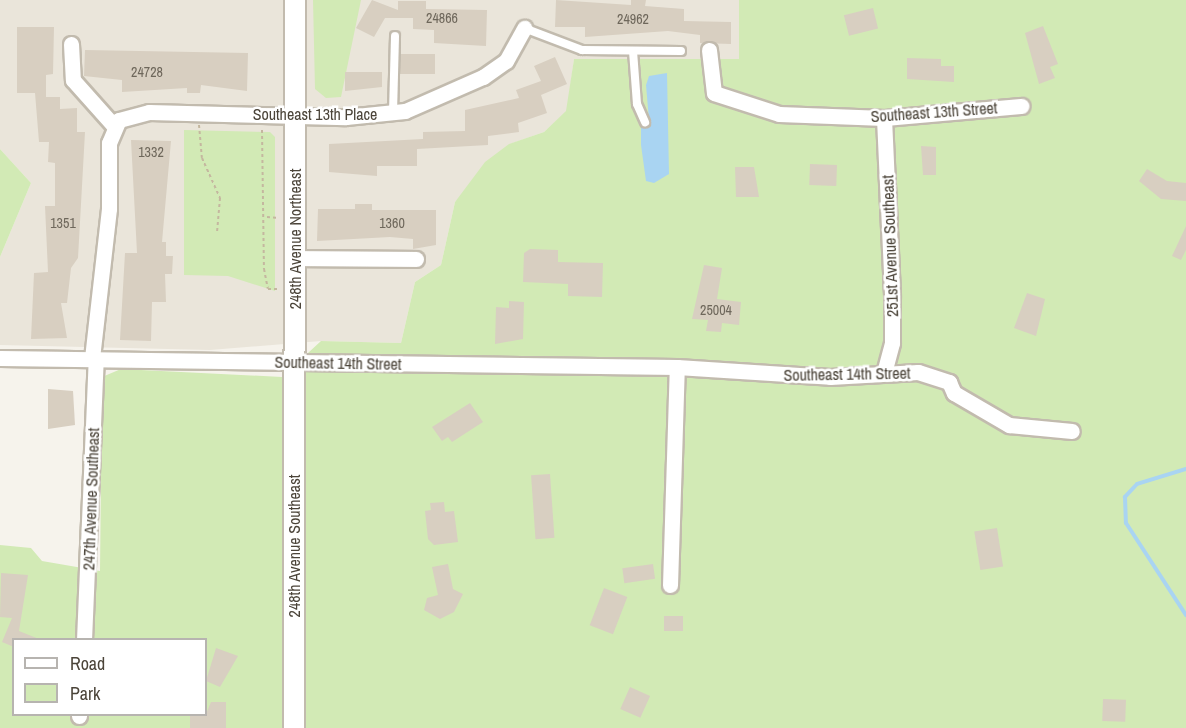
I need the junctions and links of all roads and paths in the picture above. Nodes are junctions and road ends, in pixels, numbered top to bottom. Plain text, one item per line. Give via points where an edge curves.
1 (295, 0) edge
2 (524, 28) joint
3 (395, 36) dead end
4 (71, 44) dead end
5 (709, 50) dead end
6 (633, 51) junction
7 (681, 51) dead end
8 (1022, 106) dead end
9 (393, 113) junction
10 (199, 114) junction
11 (262, 115) junction
12 (295, 116) junction
13 (884, 118) junction
14 (645, 122) dead end
15 (114, 126) junction
16 (217, 233) dead end
17 (295, 258) junction
18 (416, 259) dead end
19 (295, 289) junction
20 (0, 358) edge
21 (94, 358) junction
22 (295, 363) junction
23 (677, 367) junction
24 (884, 373) junction
25 (1072, 431) dead end
26 (670, 585) dead end
27 (84, 638) edge
28 (294, 728) edge

1 - 12 street, 248th Avenue Northeast
2 - 6 lane via 582,50
2 - 9 street, Southeast 13th Place via 506,62 483,77
3 - 9 lane
4 - 15 street via 73,80
5 - 13 street, Southeast 13th Street via 714,93 779,114
6 - 7 lane
6 - 14 lane via 637,104
8 - 13 street, Southeast 13th Street
9 - 12 street, Southeast 13th Place
10 - 11 street, Southeast 13th Place
10 - 15 street, Southeast 13th Place via 129,115
10 - 16 path via 202,158 220,198
11 - 12 street, Southeast 13th Place
11 - 19 path via 266,279 268,289
12 - 17 street, 248th Avenue Northeast
13 - 24 street, 251st Avenue Southeast via 892,343
15 - 21 street, 247th Avenue Southeast
17 - 18 street
17 - 19 street, 248th Avenue Northeast
19 - 22 street, 248th Avenue Northeast
20 - 21 street, Southeast 14th Street
21 - 22 street, Southeast 14th Street
21 - 27 street, 247th Avenue Southeast
22 - 23 street, Southeast 14th Street
22 - 28 street, 248th Avenue Southeast
23 - 24 street, Southeast 14th Street via 819,377
23 - 26 street
24 - 25 street, Southeast 14th Street via 937,376 949,382 954,393 1009,425

